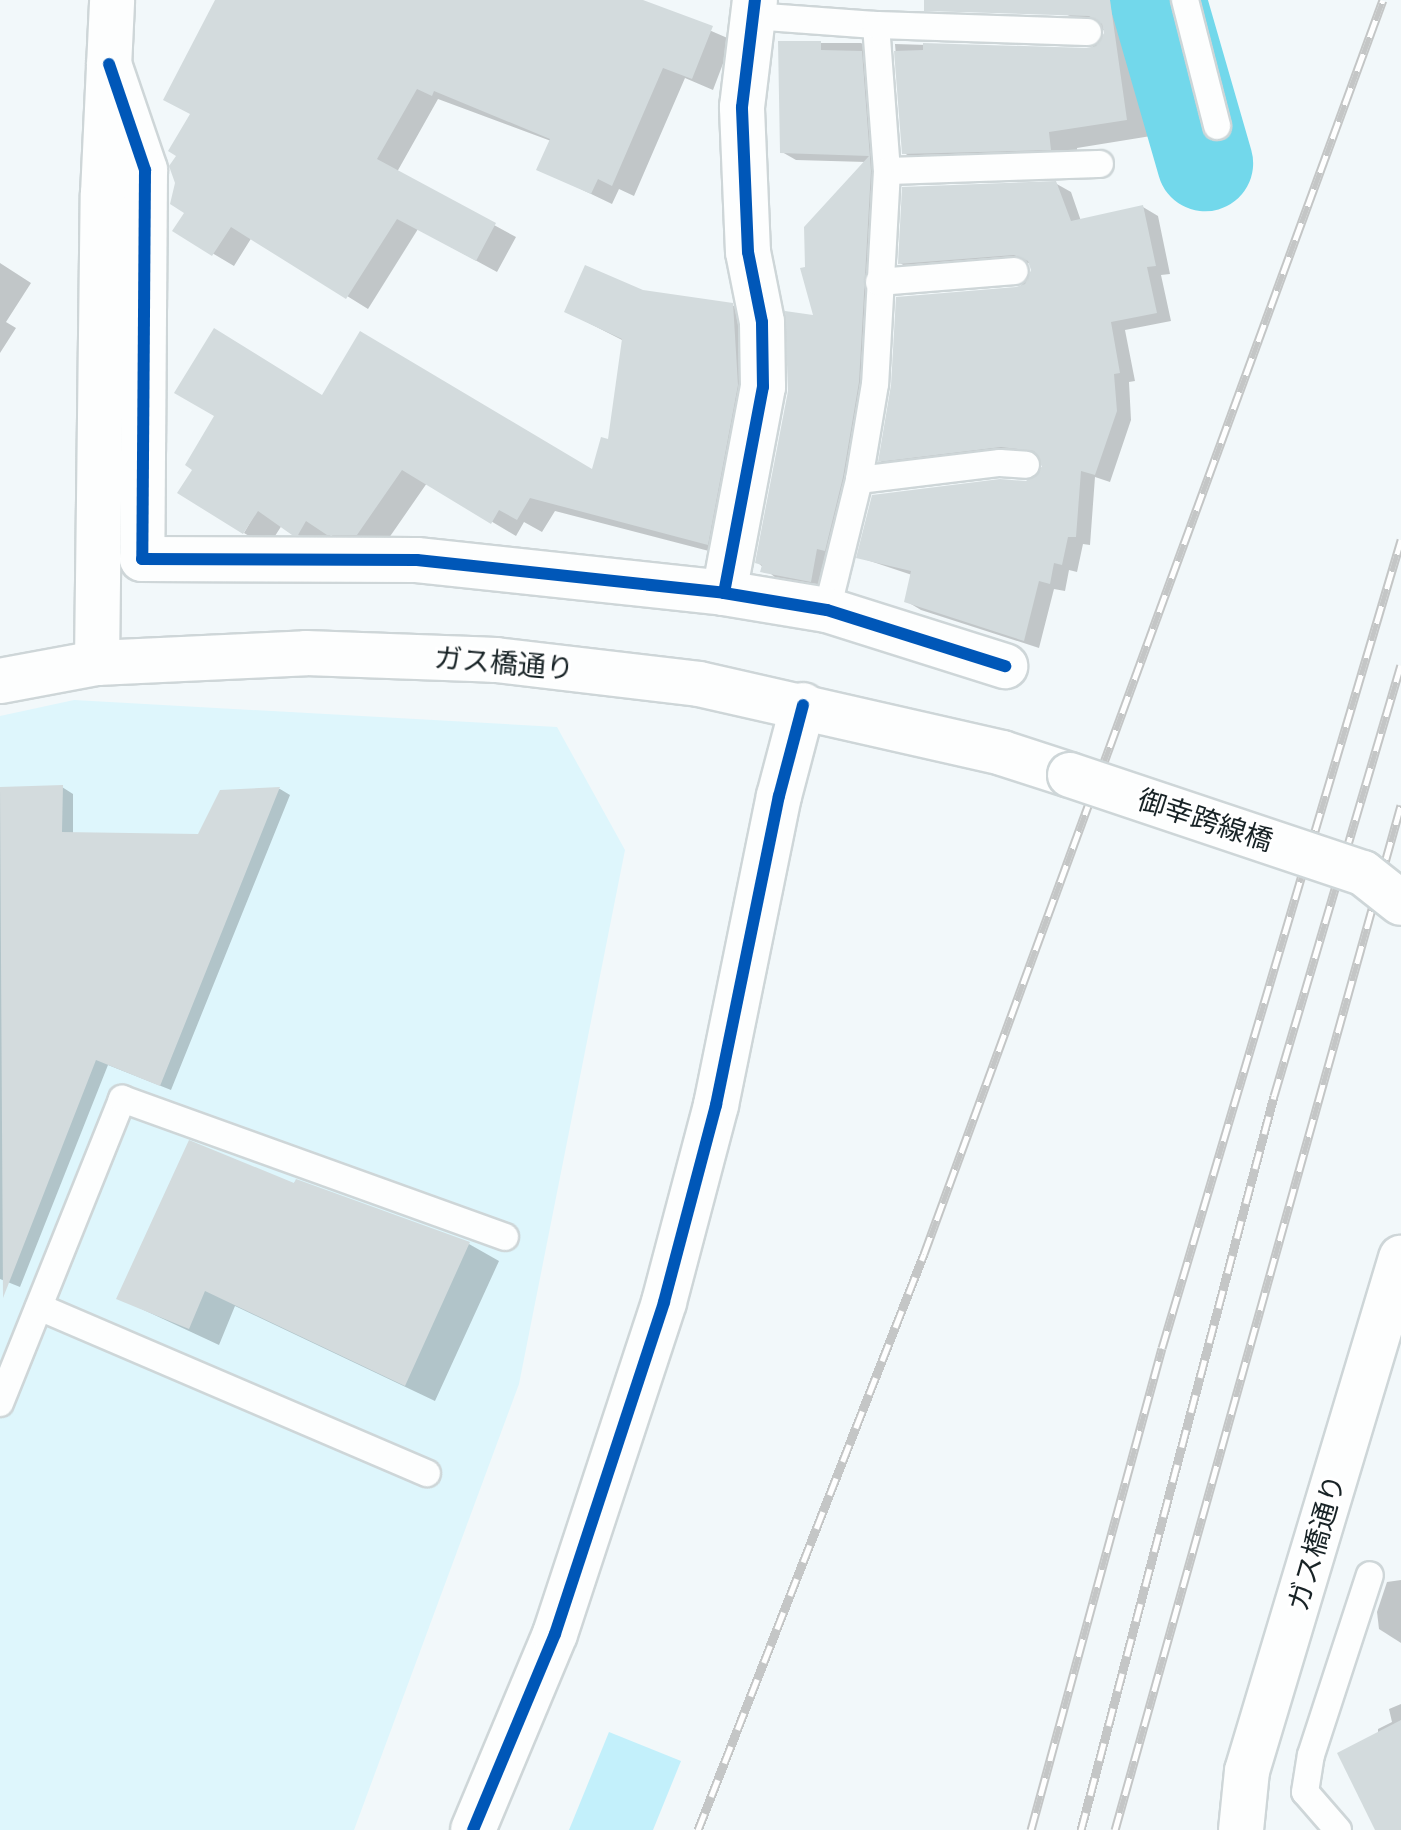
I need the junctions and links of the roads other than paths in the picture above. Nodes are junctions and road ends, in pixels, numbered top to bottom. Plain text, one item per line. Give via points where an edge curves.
1 (112, 0) edge
2 (1185, 0) edge
3 (754, 8) edge
4 (876, 25) junction
5 (1088, 32) dead end
6 (109, 64) junction
7 (1217, 126) dead end
8 (1100, 164) dead end
9 (887, 171) junction
10 (1015, 271) dead end
11 (879, 282) junction
12 (1026, 465) dead end
13 (859, 480) junction
14 (724, 593) junction
15 (827, 610) junction
16 (97, 663) junction
17 (1005, 666) dead end
18 (0, 681) edge
19 (803, 705) junction
20 (1002, 753) joint
21 (1401, 903) edge
22 (505, 1237) dead end
23 (1401, 1258) edge
24 (39, 1307) junction
25 (0, 1403) edge
26 (427, 1473) dead end
27 (1370, 1575) dead end
28 (473, 1830) edge
29 (1241, 1830) edge
30 (1338, 1830) edge

1 - 6 street
2 - 7 lane
3 - 4 lane
3 - 14 street via 742,107 748,252 762,322 763,387
4 - 5 lane
4 - 9 lane
6 - 14 street via 145,170 142,559 417,560
6 - 16 street
8 - 9 lane
9 - 11 lane
10 - 11 lane
11 - 13 lane via 875,384
12 - 13 lane via 1000,463
13 - 15 lane
14 - 15 street
15 - 17 street
16 - 18 street, ガス橋通り
16 - 19 street, ガス橋通り via 306,653 496,660 699,684
19 - 20 street, ガス橋通り
19 - 28 street via 779,796 716,1105 660,1317 555,1634
20 - 21 street, 御幸跨線橋, bridge via 1363,873
22 - 24 lane via 122,1099
23 - 29 street, ガス橋通り via 1247,1771
24 - 25 lane
24 - 26 lane
27 - 30 lane via 1311,1755 1305,1792

